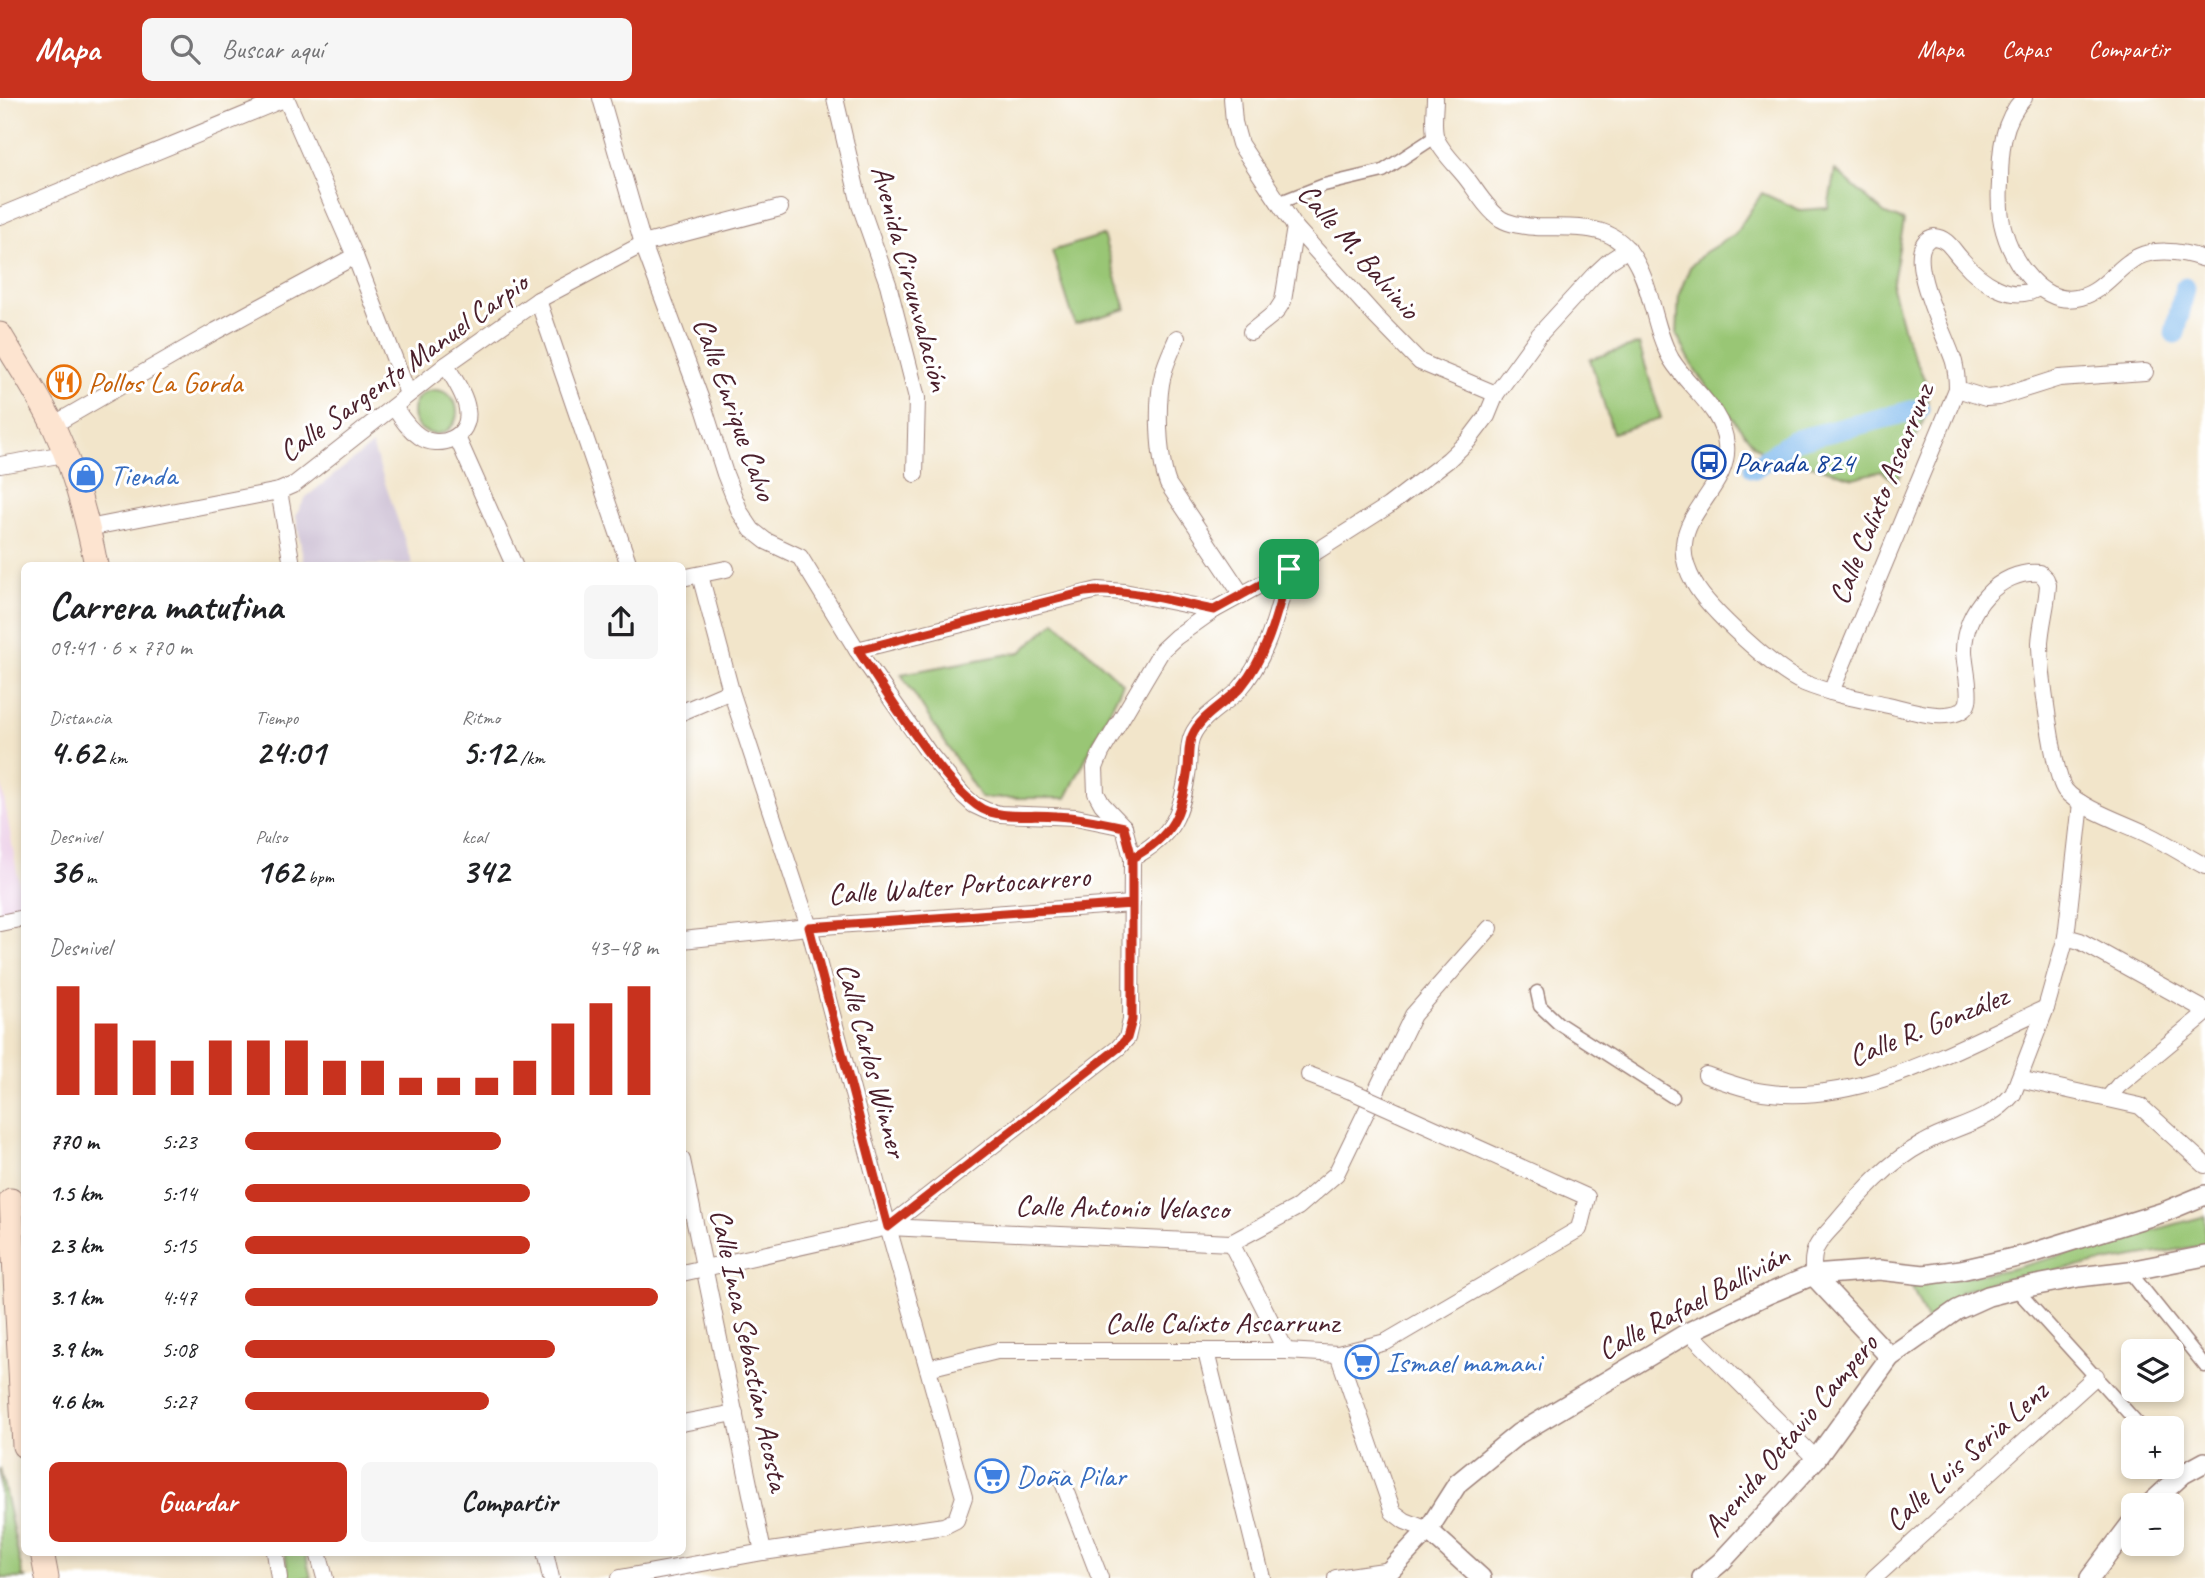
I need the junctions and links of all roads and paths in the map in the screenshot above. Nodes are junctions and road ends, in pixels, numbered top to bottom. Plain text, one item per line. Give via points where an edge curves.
1 (286, 98) edge
2 (601, 98) edge
3 (835, 98) edge
4 (1232, 98) edge
5 (1435, 98) edge
6 (2024, 98) edge
7 (1435, 137) junction
8 (1278, 203) junction
9 (780, 208) dead end
10 (0, 216) edge
11 (1295, 227) junction
12 (643, 244) junction
13 (1628, 249) junction
14 (355, 256) junction
15 (2205, 259) edge
16 (2038, 288) junction
17 (538, 300) junction
18 (1251, 332) dead end
19 (0, 334) edge
20 (1177, 338) dead end
21 (446, 365) junction
22 (2145, 372) dead end
23 (1957, 389) junction
24 (408, 394) junction
25 (1496, 394) junction
26 (394, 407) junction
27 (53, 425) junction
28 (457, 437) junction
29 (65, 454) junction
30 (0, 465) edge
31 (915, 474) dead end
32 (279, 491) junction
33 (88, 528) junction
34 (95, 562) edge
35 (291, 562) edge
36 (513, 562) edge
37 (628, 562) edge
38 (726, 569) dead end
39 (1289, 569) junction
40 (700, 575) junction
41 (686, 577) edge
42 (1242, 595) junction
43 (1214, 610) junction
44 (858, 650) junction
45 (731, 691) junction
46 (1831, 692) junction
47 (686, 710) edge
48 (2081, 803) junction
49 (1124, 827) junction
50 (1132, 858) junction
51 (2205, 866) edge
52 (1132, 904) junction
53 (21, 919) edge
54 (0, 923) edge
55 (809, 927) junction
56 (1490, 928) dead end
57 (2066, 937) junction
58 (686, 940) edge
59 (1536, 992) dead end
60 (2046, 1008) junction
61 (2205, 1012) edge
62 (1309, 1075) dead end
63 (1706, 1075) dead end
64 (2019, 1079) junction
65 (1673, 1097) dead end
66 (2109, 1097) junction
67 (2205, 1165) edge
68 (686, 1179) edge
69 (2205, 1195) edge
70 (12, 1200) edge
71 (888, 1227) junction
72 (1231, 1243) junction
73 (2205, 1256) edge
74 (705, 1269) junction
75 (2129, 1271) junction
76 (686, 1272) edge
77 (1813, 1275) junction
78 (2016, 1289) junction
79 (1689, 1332) junction
80 (1286, 1351) junction
81 (1206, 1352) junction
82 (1338, 1354) junction
83 (1890, 1357) junction
84 (2205, 1366) edge
85 (928, 1368) junction
86 (2096, 1376) junction
87 (21, 1385) edge
88 (734, 1413) junction
89 (2131, 1416) edge
90 (686, 1422) edge
91 (1816, 1458) junction
92 (2205, 1462) edge
93 (2184, 1466) edge
94 (1061, 1477) dead end
95 (2169, 1479) edge
96 (2158, 1493) edge
97 (1428, 1530) junction
98 (2121, 1537) edge
99 (763, 1552) junction
100 (43, 1556) edge
101 (276, 1556) edge
102 (319, 1556) edge
103 (546, 1556) edge
104 (1387, 1574) edge
105 (47, 1578) edge
106 (279, 1578) edge
107 (325, 1578) edge
108 (551, 1578) edge
109 (620, 1578) edge
110 (1100, 1578) edge
111 (1262, 1578) edge
112 (1336, 1578) edge
113 (1481, 1578) edge
114 (1702, 1578) edge
115 (1874, 1578) edge
116 (2090, 1578) edge

1 - 10 street
1 - 14 street
2 - 12 street, Calle Enrique Calvo
3 - 31 street, Avenida Circunvalación via 860,205 888,284 917,398
4 - 8 street, Calle M. Balvinio via 1240,144
5 - 7 street
6 - 16 street via 2012,112 2001,144 1999,208 2010,246
7 - 8 street via 1384,171 1324,185
7 - 13 street via 1501,219 1525,226 1604,231
8 - 11 street, Calle M. Balvinio
9 - 12 street, Calle Sargento Manuel Carpio
11 - 18 street via 1283,301
11 - 25 street, Calle M. Balvinio via 1420,362
12 - 17 street, Calle Sargento Manuel Carpio
12 - 44 street, Calle Enrique Calvo via 740,512 766,541 800,557
13 - 25 street, Calle Walter Portocarrero via 1608,262 1539,335
13 - 46 street via 1638,264 1660,337 1673,362 1723,427 1727,456 1684,543 1693,581 1714,609 1779,666 1801,682
14 - 24 street
14 - 27 street
15 - 16 street via 2172,252 2147,254 2127,263 2090,294 2073,299
16 - 23 street, Calle Calixto Ascarrunz via 2030,293 2007,292 1977,275 1945,240 1934,237 1923,243 1922,270 1954,361
17 - 21 street, Calle Sargento Manuel Carpio
17 - 37 street
19 - 27 main road
20 - 42 street via 1160,387 1163,470
21 - 24 street, Calle Sargento Manuel Carpio
21 - 28 street via 468,411
22 - 23 street via 2059,378 1999,397
23 - 46 street, Calle Calixto Ascarrunz
24 - 26 street, Calle Sargento Manuel Carpio
25 - 39 street, Calle Walter Portocarrero via 1487,416 1448,460 1388,506
26 - 28 street via 417,436 427,441 439,443
26 - 32 street, Calle Sargento Manuel Carpio via 295,484
27 - 29 main road
28 - 36 street
29 - 30 street
29 - 33 main road
32 - 33 street, Calle Sargento Manuel Carpio
32 - 35 street
33 - 34 main road
38 - 40 street
39 - 42 street, Calle Walter Portocarrero
39 - 50 street via 1257,667 1192,736 1182,799 1171,829 1153,847
40 - 41 street
40 - 45 street, Calle Carlos Winner
42 - 43 street, Calle Walter Portocarrero
43 - 44 street via 1098,590
43 - 49 street, Calle Walter Portocarrero via 1162,650 1101,752 1097,793
44 - 49 street, Calle Enrique Calvo via 928,752 974,805 1000,814 1076,817
45 - 47 street
45 - 55 street, Calle Carlos Winner
46 - 48 street via 1929,715 1964,709 1968,701 1964,635 1971,617 2003,581 2020,573 2040,573 2048,585 2040,640 2052,740 2059,779
48 - 51 street
48 - 57 street, Calle Rafael Ballivián
49 - 50 street, Calle Walter Portocarrero
50 - 52 street, Calle Walter Portocarrero
52 - 55 street, Calle Walter Portocarrero
52 - 71 street via 1132,1020 1127,1038
53 - 54 street
55 - 58 street, Calle Walter Portocarrero
55 - 71 street, Calle Carlos Winner
56 - 72 street, Calle Antonio Velasco via 1413,1015 1336,1174 1298,1207
57 - 60 street, Calle Rafael Ballivián
57 - 61 street
59 - 65 street via 1540,1006 1558,1023
60 - 63 street, Calle R. González via 1878,1082 1834,1091 1764,1092
60 - 64 street, Calle Rafael Ballivián
61 - 66 street
62 - 82 street, Calle Calixto Ascarrunz, bridge via 1587,1197 1579,1228 1386,1342
64 - 66 street
64 - 77 street, Calle Rafael Ballivián via 2004,1105 1925,1142 1873,1181 1821,1239 1812,1262
66 - 67 street via 2148,1111
68 - 74 street, Calle Inca Sebastían Acosta
69 - 77 street via 2026,1255 1961,1270 1923,1275 1879,1270
70 - 87 main road
71 - 72 street, Calle Antonio Velasco
71 - 74 street, Calle Antonio Velasco
71 - 85 street, Calle Carlos Winner
72 - 80 street
73 - 75 street, Avenida Octavio Campero
74 - 76 street, Calle Antonio Velasco
74 - 88 street, Calle Inca Sebastían Acosta
75 - 78 street, Avenida Octavio Campero
75 - 84 street
77 - 79 street, Calle Rafael Ballivián
77 - 83 street
78 - 83 street, Avenida Octavio Campero via 1957,1310
78 - 86 street
79 - 91 street
79 - 97 street, Calle Rafael Ballivián via 1518,1434 1485,1459 1458,1483
80 - 81 street, Calle Calixto Ascarrunz
80 - 82 street, Calle Calixto Ascarrunz
81 - 85 street, Calle Calixto Ascarrunz via 997,1351
81 - 111 street
82 - 97 street via 1393,1512
83 - 91 street, Avenida Octavio Campero
85 - 99 street, Calle Carlos Winner via 964,1497 956,1520 944,1526
86 - 89 street
86 - 115 street, Calle Luis Soria Lenz
88 - 90 street
88 - 99 street, Calle Inca Sebastían Acosta
91 - 114 street, Avenida Octavio Campero
92 - 93 street
94 - 110 street
95 - 96 street
97 - 104 street, Calle Rafael Ballivián
97 - 113 street
98 - 116 street
99 - 109 street
100 - 105 main road
101 - 106 street
102 - 107 street
103 - 108 street
104 - 112 street

